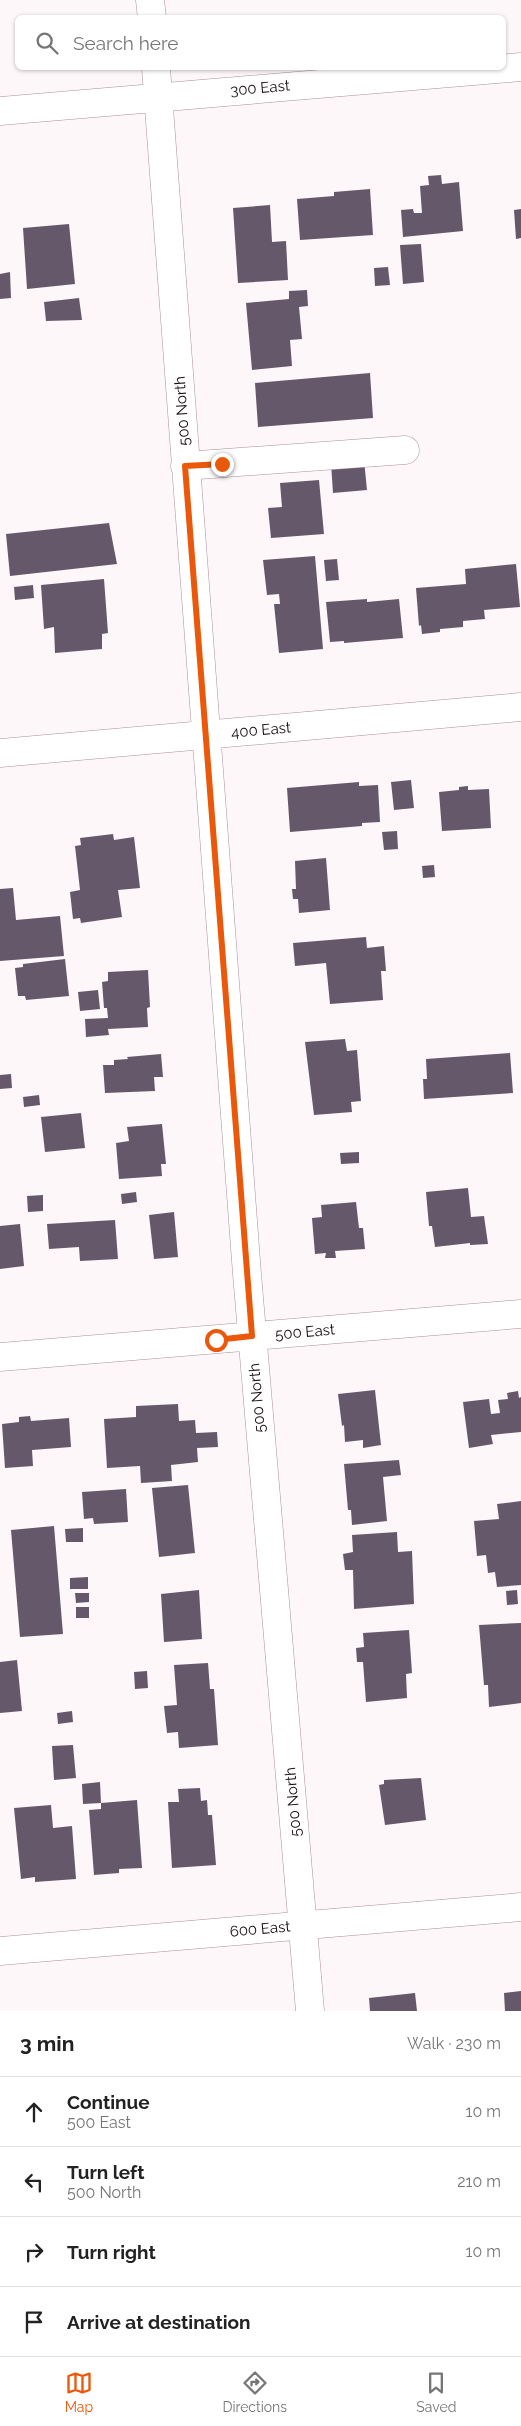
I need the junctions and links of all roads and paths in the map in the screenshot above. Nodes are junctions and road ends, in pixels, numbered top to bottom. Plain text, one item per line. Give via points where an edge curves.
1 (150, 0) edge
2 (152, 15) edge
3 (521, 67) edge
4 (506, 68) edge
5 (156, 70) edge
6 (484, 70) edge
7 (159, 96) junction
8 (0, 111) edge
9 (405, 450) dead end
10 (185, 466) junction
11 (521, 707) edge
12 (206, 735) junction
13 (0, 753) edge
14 (521, 1314) edge
15 (252, 1336) junction
16 (0, 1357) edge
17 (521, 1907) edge
18 (304, 1925) junction
19 (0, 1951) edge
20 (310, 2011) edge

1 - 2 street
3 - 4 street, 300 East
5 - 7 street, 500 North
6 - 7 street, 300 East
7 - 8 street, 300 East
7 - 10 street, 500 North
9 - 10 street
10 - 12 street, 500 North
11 - 12 street, 400 East
12 - 13 street, 400 East
12 - 15 street, 500 North
14 - 15 street, 500 East
15 - 16 street, 500 East
15 - 18 street, 500 North
17 - 18 street, 600 East
18 - 19 street, 600 East
18 - 20 street, 500 North

